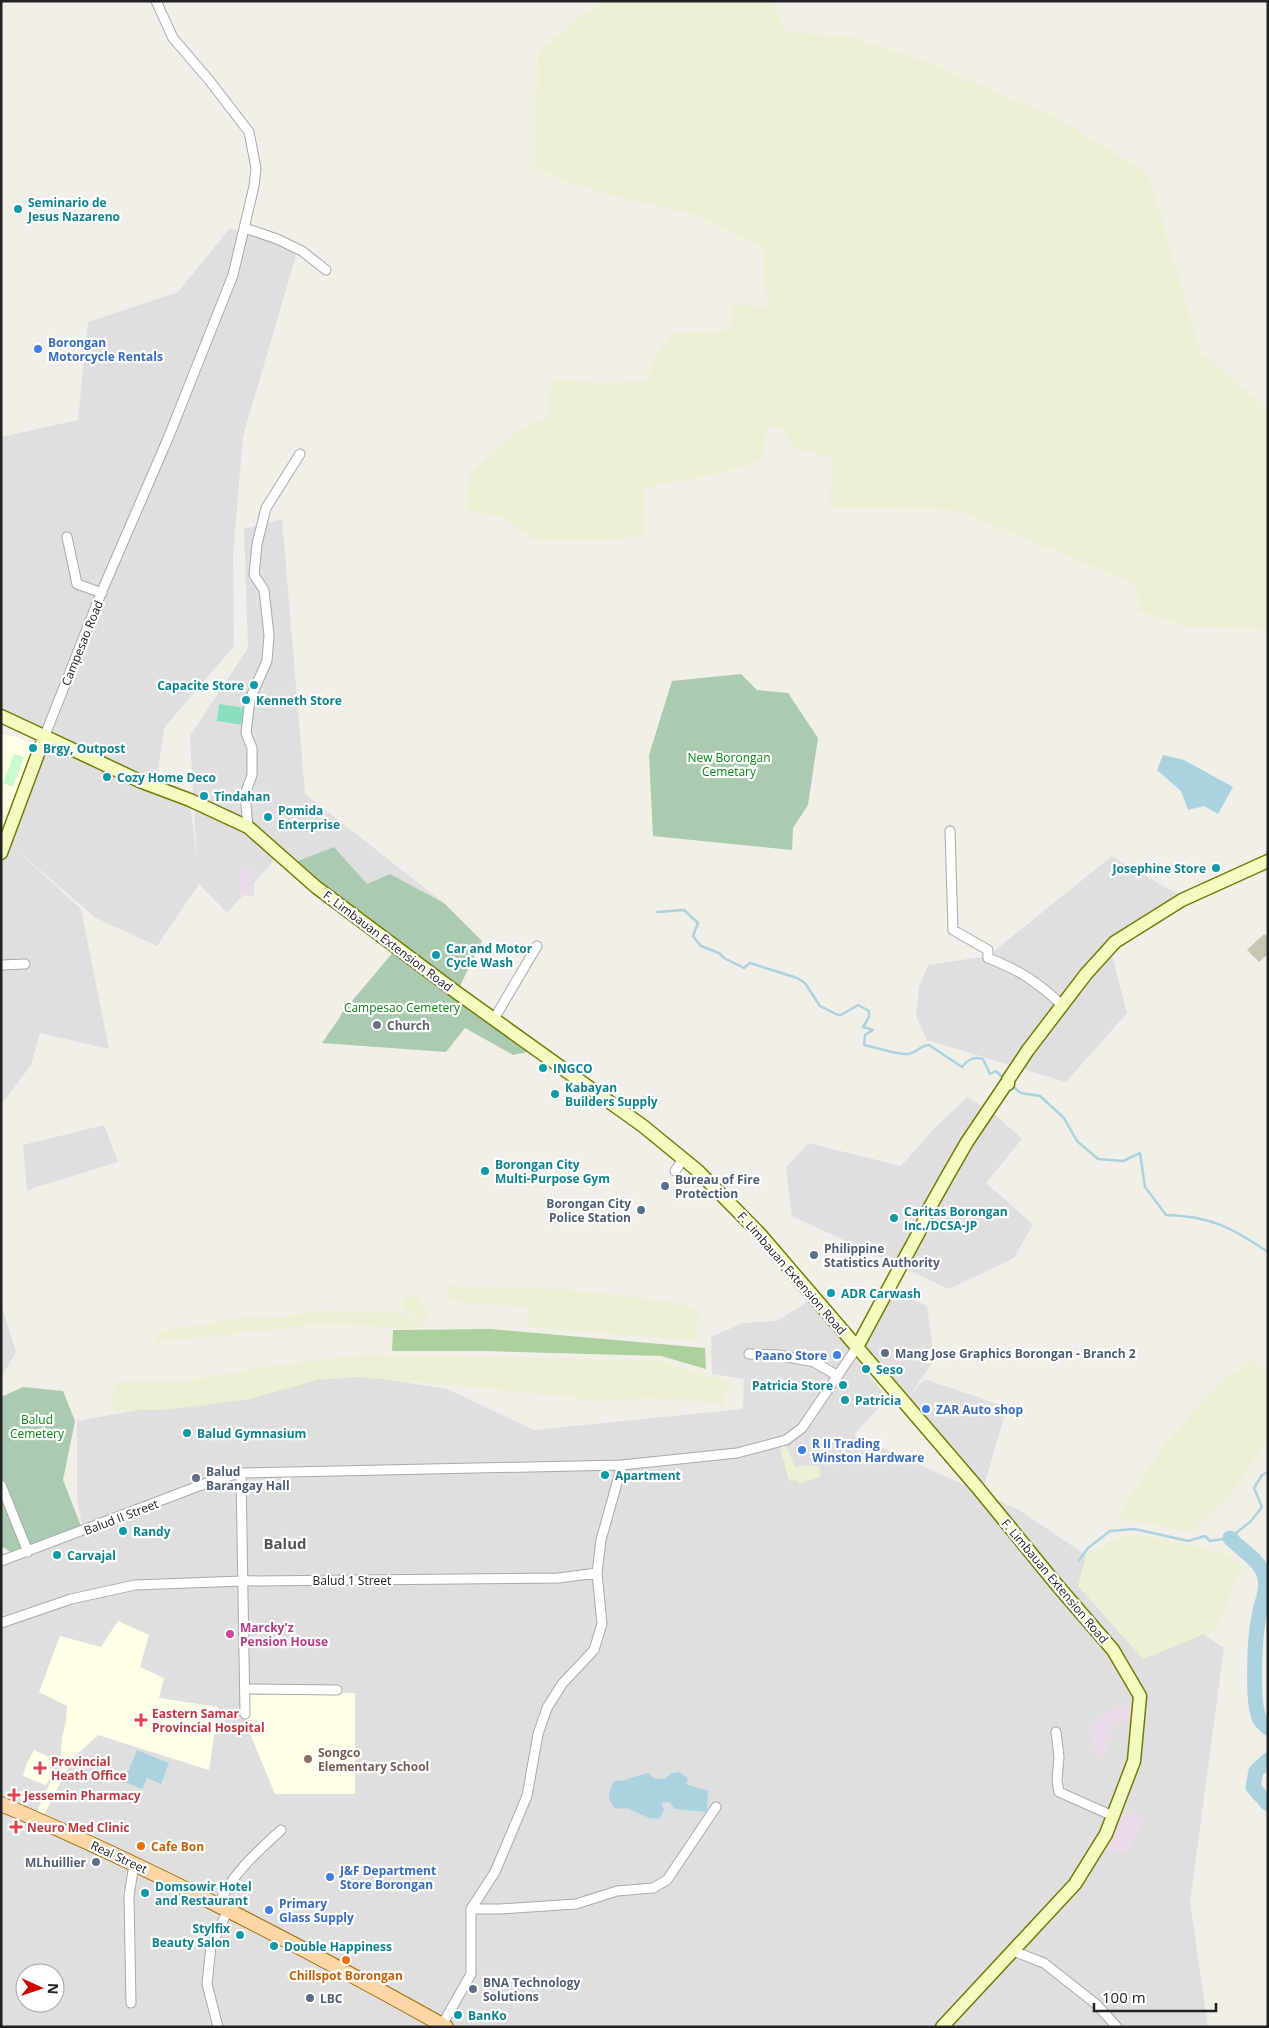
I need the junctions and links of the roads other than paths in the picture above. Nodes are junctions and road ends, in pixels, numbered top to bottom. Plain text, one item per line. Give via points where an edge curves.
1 (156, 1) edge
2 (245, 228) junction
3 (326, 270) dead end
4 (300, 454) dead end
5 (67, 537) dead end
6 (102, 592) junction
7 (1, 716) edge
8 (44, 736) junction
9 (248, 827) junction
10 (950, 831) dead end
11 (1, 853) edge
12 (1268, 861) edge
13 (537, 946) dead end
14 (1, 964) edge
15 (25, 964) dead end
16 (1062, 1005) junction
17 (494, 1019) junction
18 (683, 1158) junction
19 (675, 1171) dead end
20 (857, 1347) junction
21 (749, 1354) dead end
22 (838, 1376) junction
23 (622, 1465) junction
24 (241, 1473) junction
25 (1, 1485) edge
26 (28, 1552) junction
27 (1, 1561) edge
28 (597, 1573) junction
29 (242, 1581) junction
30 (1, 1623) edge
31 (245, 1689) junction
32 (336, 1690) dead end
33 (245, 1714) dead end
34 (1056, 1732) dead end
35 (1, 1804) edge
36 (716, 1807) dead end
37 (1113, 1816) junction
38 (281, 1830) dead end
39 (134, 1864) junction
40 (223, 1908) junction
41 (471, 1909) junction
42 (1013, 1951) junction
43 (131, 2003) dead end
44 (444, 2026) edge
45 (218, 2027) edge
46 (942, 2027) edge
47 (1117, 2027) edge

1 - 2 street, Campesao Road via 173,38 249,132 256,168
2 - 3 street via 302,251
2 - 6 street, Campesao Road via 233,275
4 - 9 street via 266,508 257,544 254,574 264,590 269,635 268,661 250,699 246,733 252,748 252,775 244,794
5 - 6 street via 77,584
6 - 8 street, Campesao Road
7 - 8 street, F. Limbauan Extension Road
8 - 9 street, F. Limbauan Extension Road
8 - 11 street, Campesao Road
9 - 17 street, F. Limbauan Extension Road via 316,886
10 - 16 street via 953,930 988,950 988,958 1016,969
12 - 16 street via 1182,900 1115,942
13 - 17 street
14 - 15 street
16 - 20 street via 967,1142
17 - 18 street, F. Limbauan Extension Road
18 - 19 street
18 - 20 street, F. Limbauan Extension Road via 759,1233
20 - 22 street, Balud II Street
20 - 37 street, F. Limbauan Extension Road via 1113,1650 1140,1696 1134,1762
21 - 22 street via 778,1354 814,1362
22 - 23 street, Balud II Street via 802,1428 786,1440 738,1453
23 - 24 street, Balud II Street
23 - 28 street via 601,1540
24 - 26 street, Balud II Street via 220,1478
24 - 29 street
25 - 26 street
26 - 27 street, Balud II Street
28 - 29 street, Balud 1 Street via 558,1578
28 - 41 street via 602,1624 594,1650 562,1684 546,1708 527,1796 495,1872
29 - 30 street, Balud 1 Street via 136,1586 71,1599
29 - 31 street
31 - 32 street
31 - 33 street
34 - 37 street via 1059,1792
35 - 39 main road, Real Street
36 - 41 street via 667,1880 653,1888 617,1891 576,1904
37 - 42 street, F. Limbauan Extension Road via 1106,1834 1075,1884
38 - 40 street via 246,1862 233,1879
39 - 40 main road, Real Street
39 - 43 street via 129,1896
40 - 44 main road, Real Street
40 - 45 street via 210,1946 207,1984
41 - 44 street via 470,1974
42 - 46 street, F. Limbauan Extension Road
42 - 47 street via 1044,1963 1096,2004

